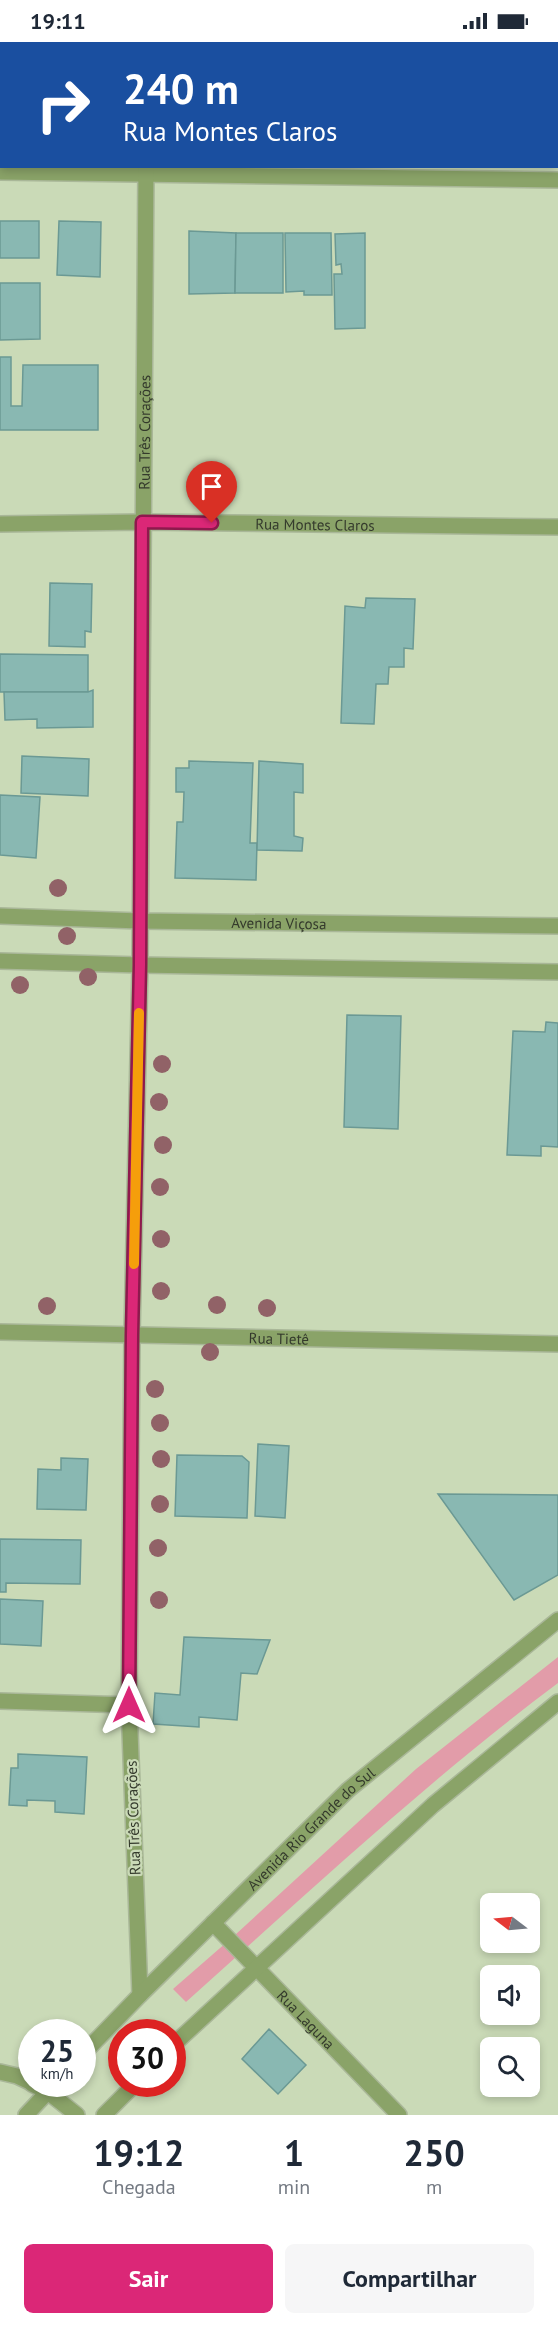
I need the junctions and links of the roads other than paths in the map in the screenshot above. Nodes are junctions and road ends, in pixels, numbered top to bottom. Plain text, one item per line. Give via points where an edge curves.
1 (146, 170) edge
2 (0, 172) edge
3 (558, 180) edge
4 (142, 522) junction
5 (0, 524) edge
6 (558, 527) edge
7 (0, 916) edge
8 (140, 921) junction
9 (558, 926) edge
10 (0, 961) edge
11 (140, 965) junction
12 (558, 972) edge
13 (0, 1332) edge
14 (132, 1335) junction
15 (558, 1344) edge
16 (558, 1620) edge
17 (0, 1701) edge
18 (558, 1702) edge
19 (129, 1705) junction
20 (213, 1923) junction
21 (255, 1967) junction
22 (140, 1995) junction
23 (186, 2033) edge
24 (96, 2041) edge
25 (0, 2073) edge
26 (18, 2076) edge
27 (43, 2097) edge
28 (60, 2097) edge
29 (122, 2097) edge
30 (26, 2115) edge
31 (77, 2115) edge
32 (104, 2115) edge
33 (399, 2115) edge

1 - 2 street
1 - 3 street
1 - 4 street, Rua Três Corações
4 - 5 street, Rua Montes Claros
4 - 6 street, Rua Montes Claros
4 - 8 street, Rua Três Corações
7 - 8 street, Avenida Viçosa
8 - 9 street, Avenida Viçosa
8 - 11 street, Rua Três Corações
10 - 11 street
11 - 12 street
11 - 14 street, Rua Três Corações
13 - 14 street, Rua Tietê
14 - 15 street, Rua Tietê
14 - 19 street, Rua Três Corações
16 - 20 street, Avenida Rio Grande do Sul via 348,1790
17 - 19 street
18 - 21 street via 432,1804
19 - 22 street, Rua Três Corações
20 - 21 street, Rua Laguna
20 - 22 street, Avenida Rio Grande do Sul
21 - 23 street
21 - 33 street, Rua Laguna
22 - 24 street, Avenida Rio Grande do Sul
25 - 26 street
27 - 30 street
28 - 31 street
29 - 32 street

